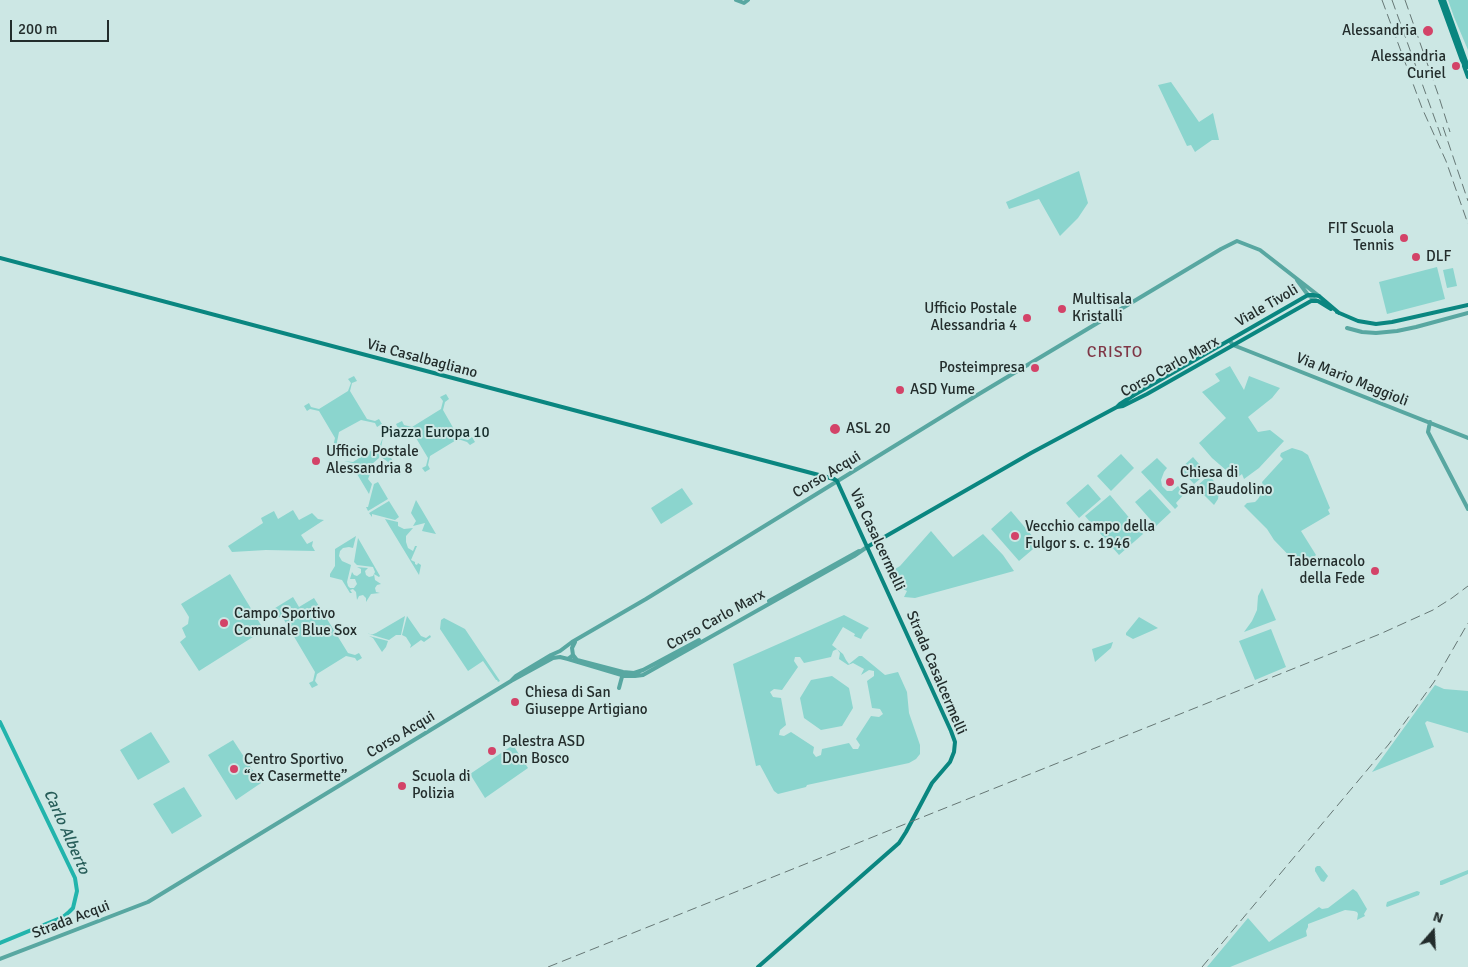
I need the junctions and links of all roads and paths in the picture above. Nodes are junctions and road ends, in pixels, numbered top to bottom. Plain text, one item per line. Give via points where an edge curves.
1 (736, 0) edge
2 (748, 0) edge
3 (1440, 0) edge
4 (1444, 0) edge
5 (1468, 67) edge
6 (1468, 77) edge
7 (0, 258) edge
8 (1295, 278) junction
9 (1303, 288) junction
10 (1308, 295) junction
11 (1318, 299) junction
12 (1299, 302) junction
13 (1468, 304) edge
14 (1468, 313) edge
15 (1347, 328) dead end
16 (1231, 343) junction
17 (1430, 422) junction
18 (1468, 438) edge
19 (837, 481) junction
20 (1468, 509) edge
21 (867, 547) junction
22 (895, 608) joint
23 (578, 638) junction
24 (564, 649) junction
25 (572, 653) junction
26 (563, 658) junction
27 (568, 659) junction
28 (623, 674) junction
29 (511, 681) junction
30 (619, 688) dead end
31 (150, 900) joint
32 (0, 959) edge
33 (758, 967) edge

1 - 2 street via 744,3
3 - 6 main road
4 - 5 main road
7 - 19 main road, Via Casalbagliano
8 - 9 street
8 - 11 street
8 - 19 street, Corso Acqui via 1258,249 1237,241
9 - 10 street
9 - 12 street via 1304,296
10 - 11 street
10 - 12 main road, Viale Tivoli
11 - 13 main road, Viale Tivoli via 1358,322 1369,324
11 - 16 main road, Viale Tivoli
12 - 16 main road, Viale Tivoli
14 - 15 street via 1397,331 1376,333
16 - 17 street, Via Mario Maggioli
16 - 21 main road, Corso Carlo Marx via 1143,396 1031,453
17 - 18 street, Via Mario Maggioli
17 - 20 street via 1428,432
19 - 21 main road, Via Casalcermelli
19 - 23 street, Corso Acqui
21 - 22 main road, Via Casalcermelli
21 - 28 street, Corso Carlo Marx via 649,671 635,676
22 - 33 main road, Strada Casalcermelli via 951,731 954,755 932,783 894,848
23 - 24 street, Corso Acqui
23 - 25 street
24 - 25 street via 570,648
24 - 26 street via 561,653
24 - 29 street, Corso Acqui
25 - 27 street
25 - 28 street, Corso Carlo Marx via 578,660
26 - 27 street
26 - 29 street, Corso Acqui via 553,658
27 - 28 street, Corso Carlo Marx
28 - 30 street
29 - 31 street, Corso Acqui
31 - 32 street, Strada Acqui

